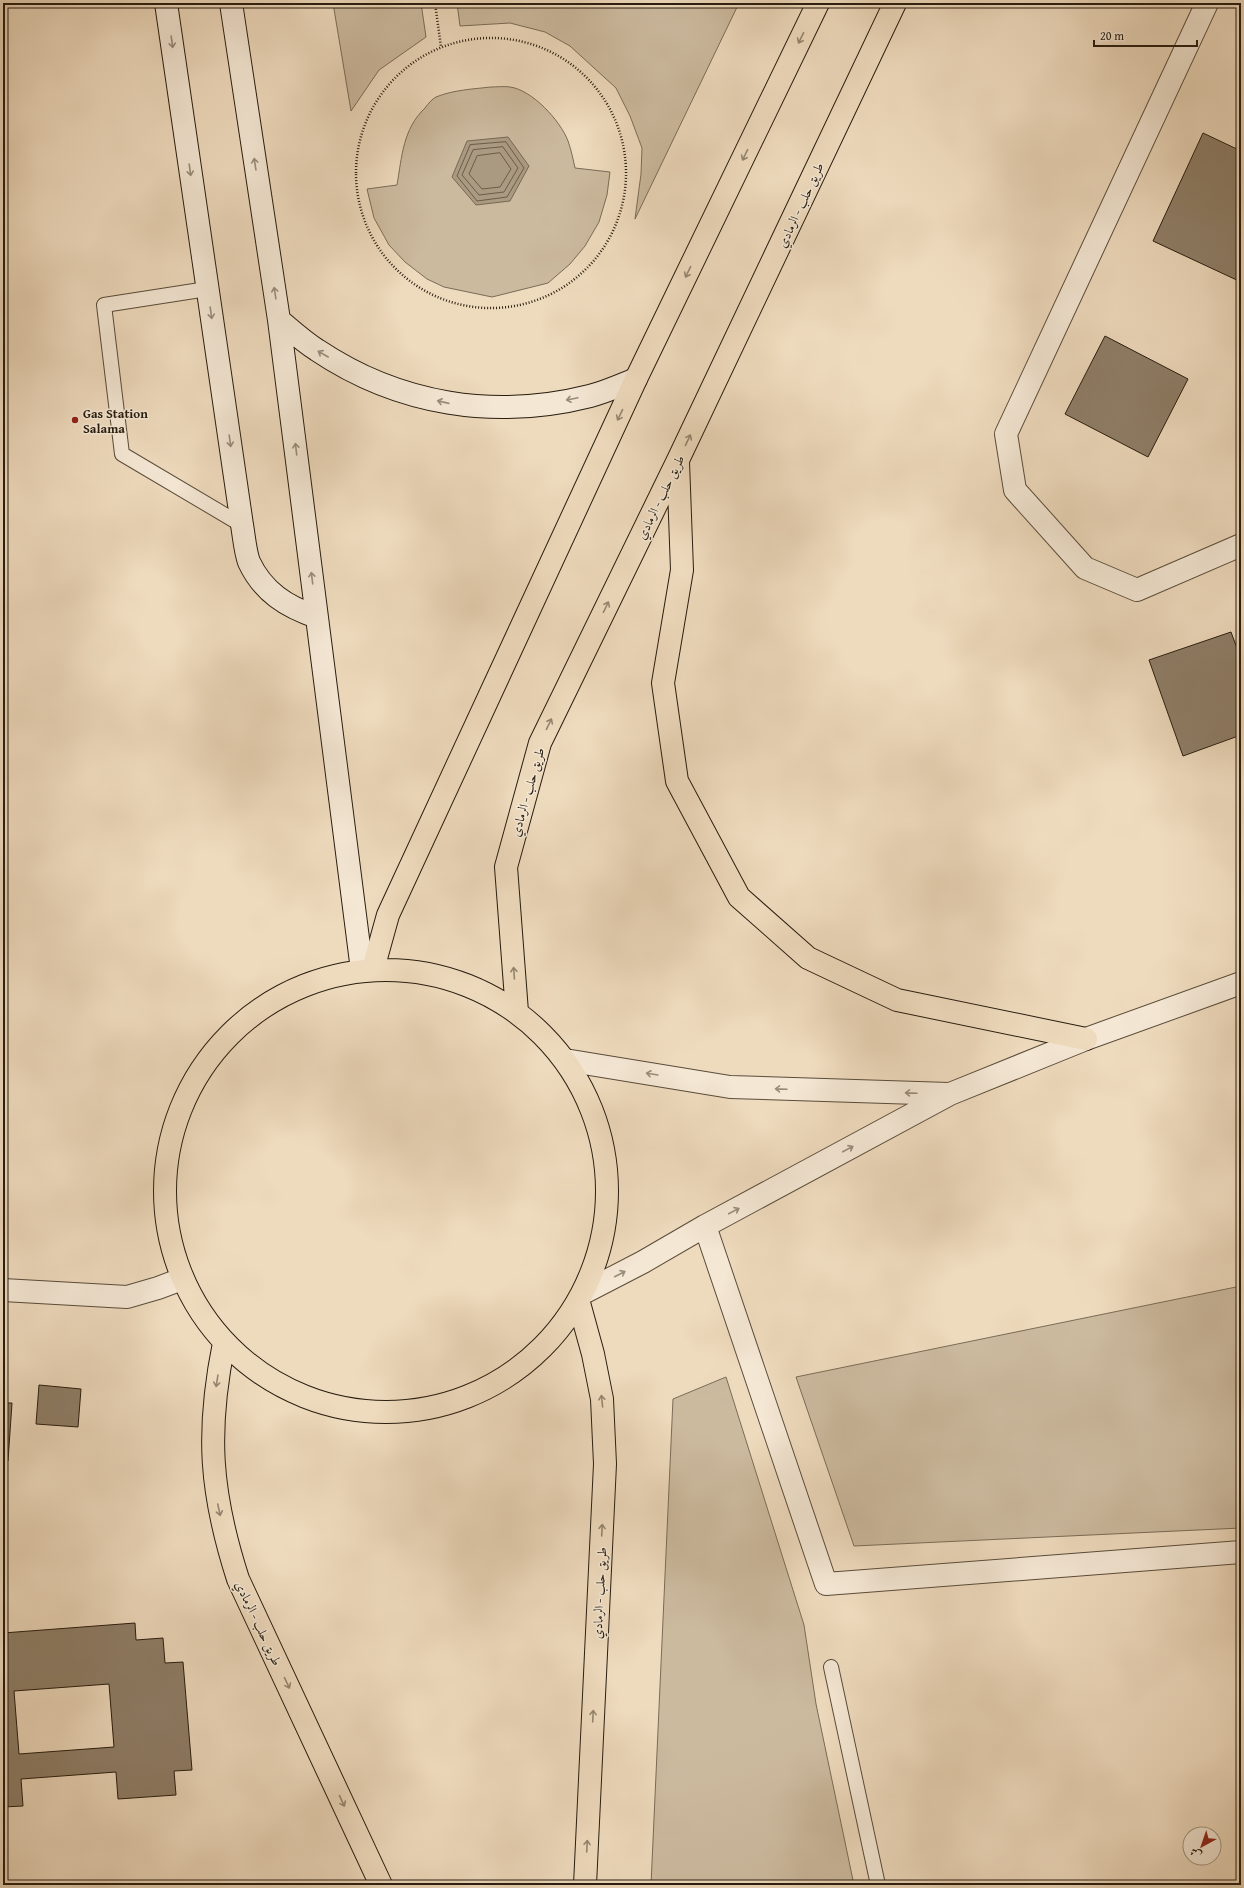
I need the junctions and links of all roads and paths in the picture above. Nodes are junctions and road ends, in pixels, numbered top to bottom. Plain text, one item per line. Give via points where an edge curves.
1 (166, 3) edge
2 (231, 3) edge
3 (435, 3) edge
4 (818, 3) edge
5 (896, 3) edge
6 (1207, 3) edge
7 (441, 47) junction
8 (208, 288) junction
9 (279, 320) junction
10 (636, 379) junction
11 (678, 460) junction
12 (242, 525) junction
13 (1241, 546) edge
14 (317, 617) junction
15 (367, 970) junction
16 (1241, 982) edge
17 (516, 1012) junction
18 (1086, 1039) junction
19 (565, 1060) junction
20 (950, 1094) junction
21 (705, 1226) junction
22 (182, 1279) junction
23 (3, 1290) edge
24 (582, 1298) junction
25 (224, 1343) junction
26 (1241, 1552) edge
27 (831, 1666) dead end
28 (381, 1885) edge
29 (585, 1885) edge
30 (878, 1885) edge

1 -> 8 street
9 -> 2 street
3 - 7 path
4 -> 10 highway
11 -> 5 highway, طريق حلب - الرمادي
6 - 13 street via 1006,434 1015,490 1085,568 1137,590
7 - 7 path via 418,59 397,75 380,95 367,118 358,143 355,168 357,195 364,220 375,244 391,265 411,283 433,296 458,305 484,309 536,301 557,292 594,262 618,221 626,175 624,151 618,128 608,106 578,70 537,46 514,40 490,38 466,40
8 -> 12 street
8 - 12 lane via 104,305 122,454
10 -> 9 street via 591,396 544,405 496,408 449,404 402,392 358,374 316,350
14 -> 9 street
10 -> 15 highway via 388,915
17 -> 11 highway, طريق حلب - الرمادي via 506,867 540,743
11 - 18 highway via 682,570 663,683 674,766 677,781 739,897 808,958 897,1000
12 - 14 street via 249,561 260,581 276,597 296,610
14 - 15 street
15 - 17 highway via 424,972 472,986
15 - 22 highway via 305,984 253,1013 210,1054 181,1106 165,1163 166,1222
16 - 18 street
17 - 19 highway
18 - 20 street
20 -> 19 street via 730,1087
19 - 24 highway via 594,1114 608,1173 605,1234
21 -> 20 street
24 -> 21 street
21 - 26 street via 826,1584
22 - 23 street via 127,1297
22 - 25 highway
24 - 25 highway via 543,1350 496,1386 441,1407 382,1414 323,1404 269,1380
29 -> 24 highway, طريق حلب - الرمادي via 606,1464 602,1399
25 -> 28 highway, طريق حلب - الرمادي via 216,1382 213,1454 218,1501 226,1541 238,1579
27 - 30 lane

